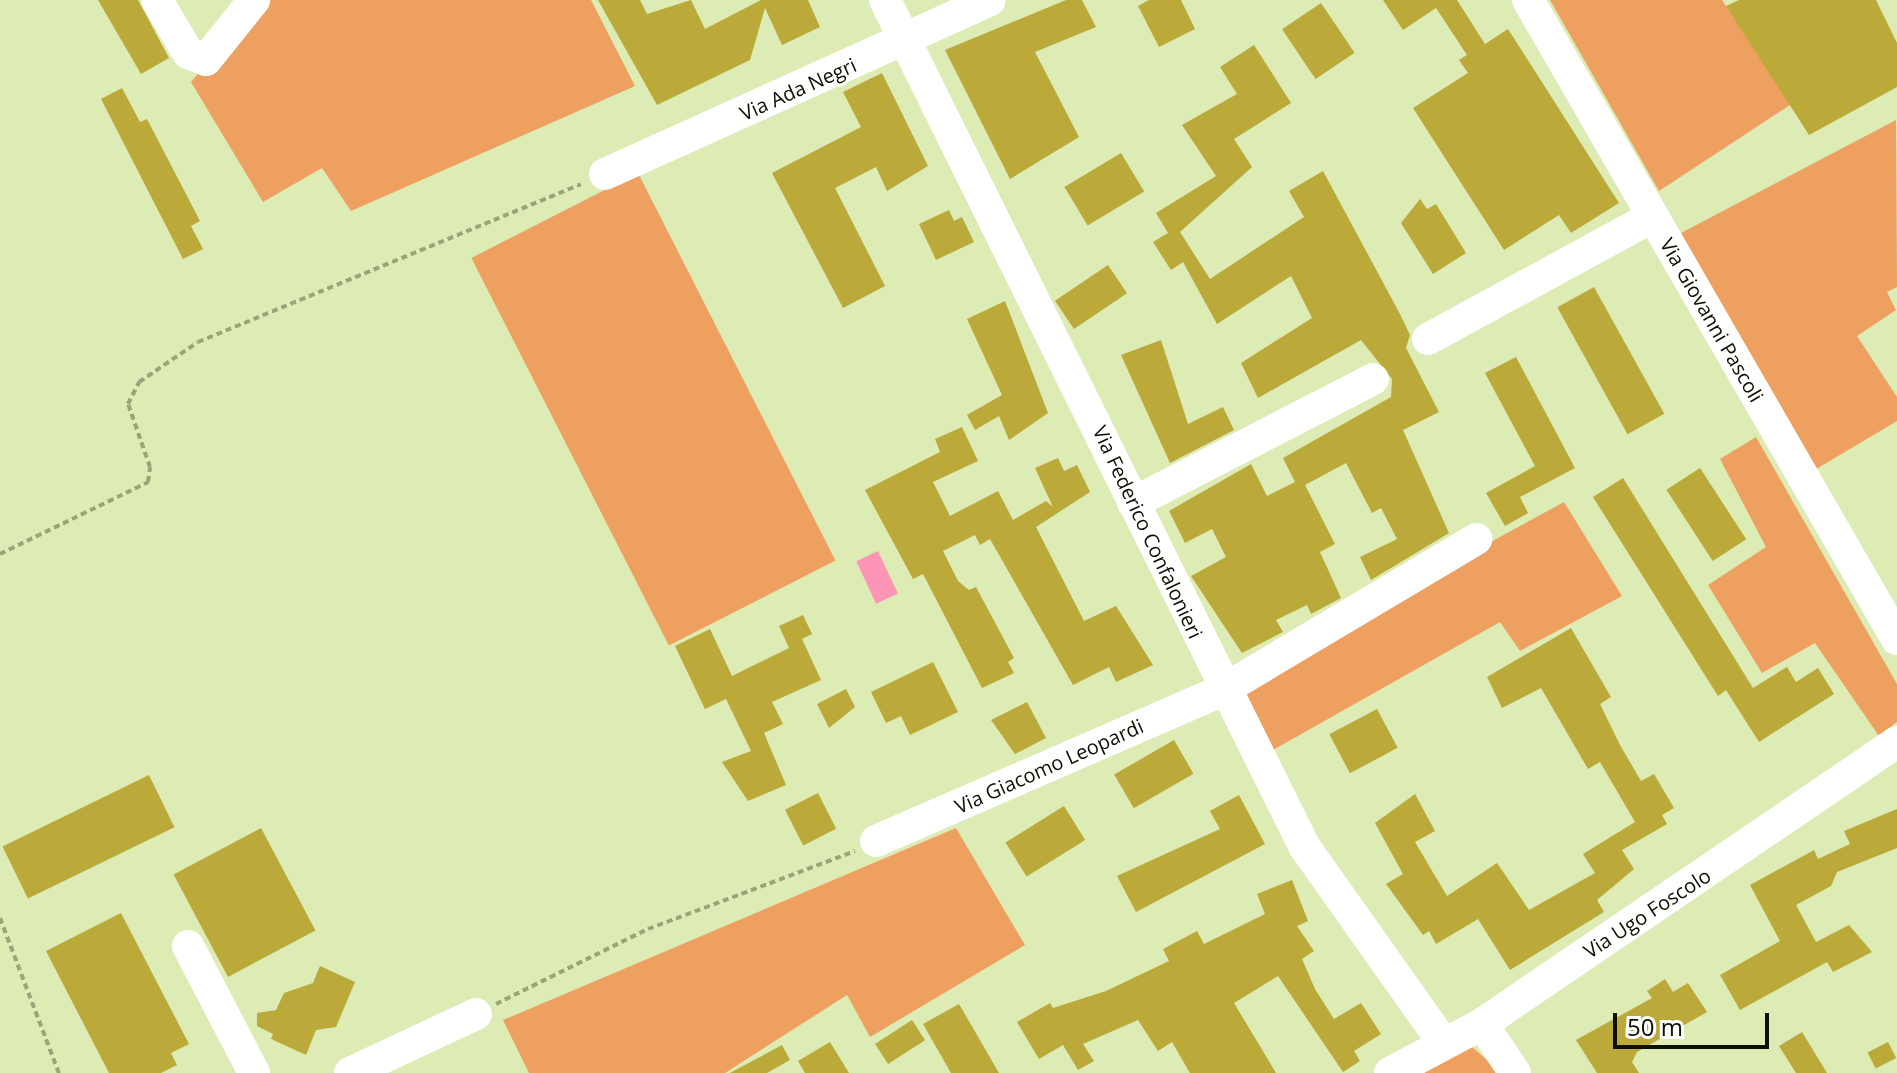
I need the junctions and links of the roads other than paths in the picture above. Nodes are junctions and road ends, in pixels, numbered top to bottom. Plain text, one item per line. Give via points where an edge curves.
1 (157, 0) edge
2 (254, 0) edge
3 (885, 0) edge
4 (990, 0) edge
5 (1528, 0) edge
6 (907, 41) junction
7 (605, 174) road end
8 (1652, 217) junction
9 (1428, 339) dead end
10 (1373, 379) dead end
11 (1133, 503) junction
12 (1476, 539) dead end
13 (1897, 639) edge
14 (1223, 690) junction
15 (1897, 742) edge
16 (876, 841) road end
17 (188, 946) dead end
18 (476, 1014) road end
19 (1482, 1024) junction
20 (1444, 1044) junction
21 (254, 1073) edge
22 (350, 1073) edge
23 (1390, 1073) edge
24 (1515, 1073) edge

1 - 2 street via 188,53 206,60
3 - 6 street, Via Federico Confalonieri
4 - 6 street, Via Ada Negri
5 - 8 street, Via Giovanni Pascoli
6 - 7 street, Via Ada Negri
6 - 11 street, Via Federico Confalonieri
8 - 9 street
8 - 13 street, Via Giovanni Pascoli
10 - 11 street
11 - 14 street, Via Federico Confalonieri
12 - 14 street, Via Giacomo Leopardi
14 - 16 street, Via Giacomo Leopardi
14 - 20 street, Via Federico Confalonieri via 1304,846
15 - 19 street, Via Ugo Foscolo
17 - 21 street
18 - 22 street
19 - 20 street, Via Ugo Foscolo
19 - 24 street
20 - 23 street, Via Ugo Foscolo

